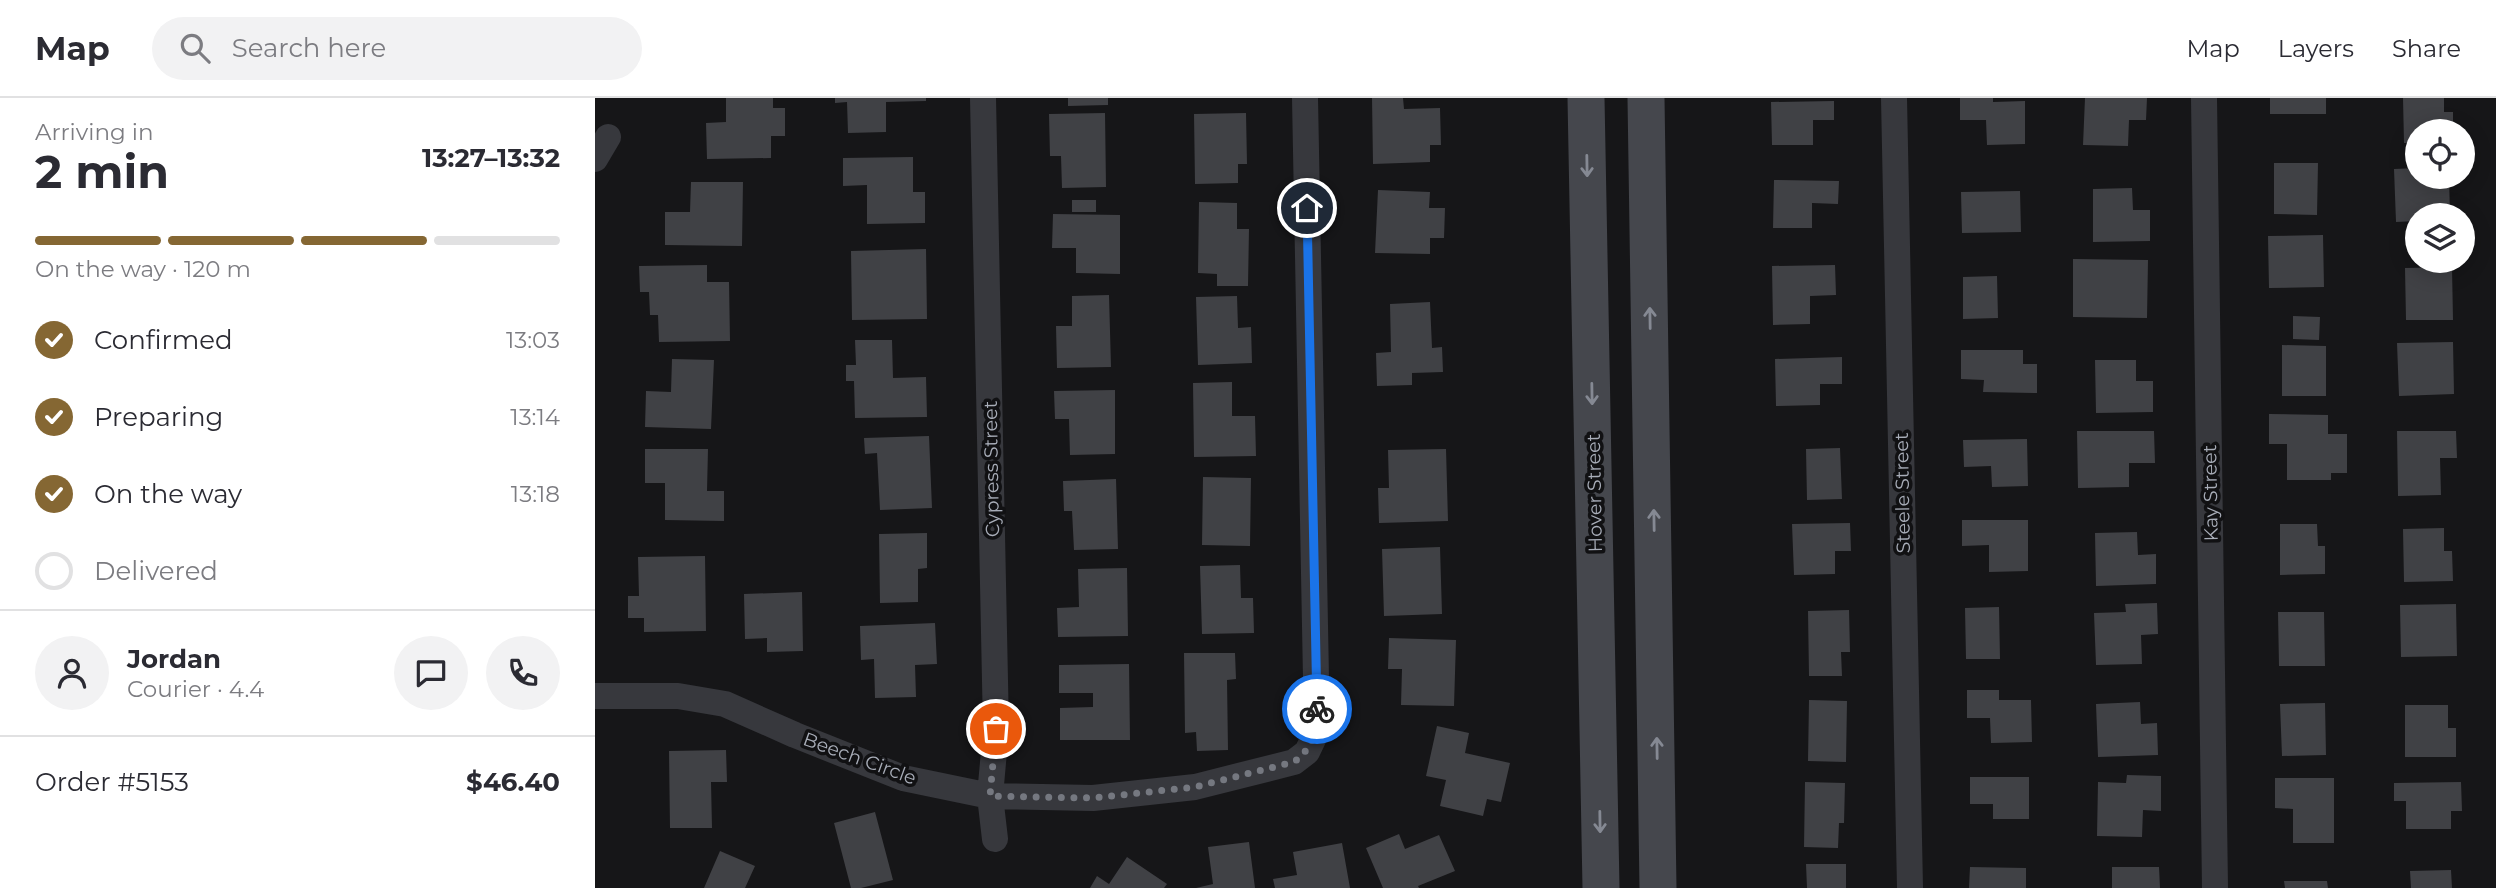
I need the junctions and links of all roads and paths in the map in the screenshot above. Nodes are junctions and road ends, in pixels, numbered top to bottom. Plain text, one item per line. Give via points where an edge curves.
1 (983, 98) edge
2 (1305, 98) edge
3 (1586, 98) edge
4 (1647, 98) edge
5 (1894, 98) edge
6 (2204, 98) edge
7 (595, 696) edge
8 (990, 796) junction
9 (995, 839) dead end
10 (1601, 888) edge
11 (1658, 888) edge
12 (1909, 888) edge
13 (2215, 888) edge

1 - 8 street, Cypress Street via 996,729
2 - 8 street, Beech Circle via 1317,731 1307,752 1294,762 1195,787 1093,798
3 -> 10 main road, Hover Street
11 -> 4 main road
5 - 12 street, Steele Street
6 - 13 street, Kay Street
7 - 8 street, Beech Circle via 678,696 726,704 903,778
8 - 9 street, Cypress Street

